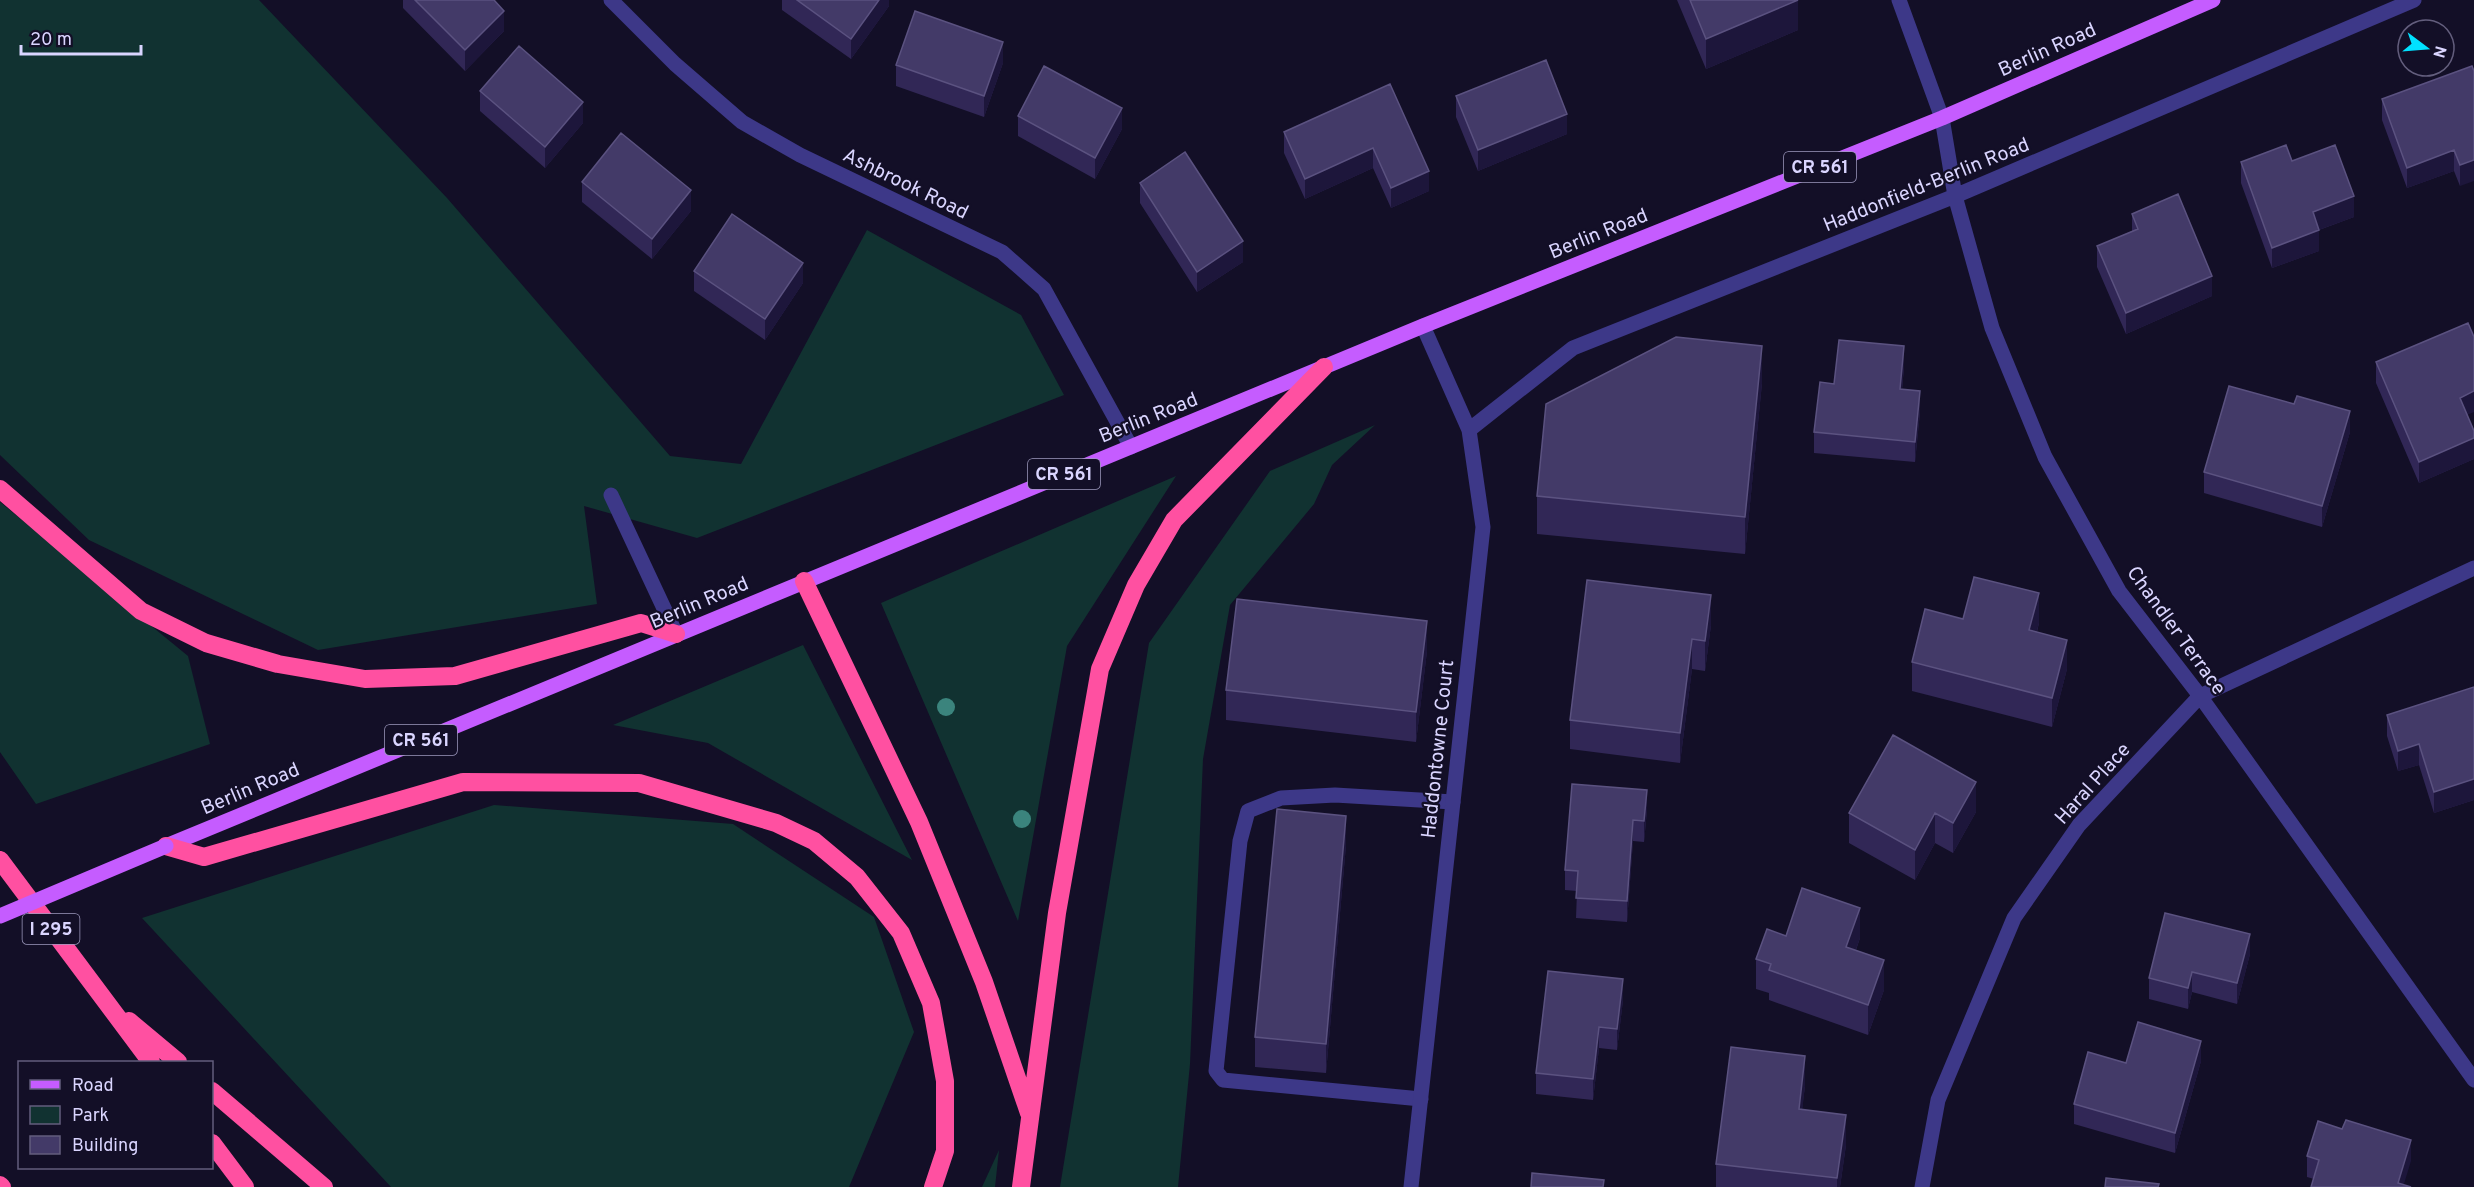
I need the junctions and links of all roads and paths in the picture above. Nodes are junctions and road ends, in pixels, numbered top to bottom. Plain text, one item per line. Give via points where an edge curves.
1 (611, 0) edge
2 (1899, 0) edge
3 (2213, 0) edge
4 (2414, 0) edge
5 (1942, 118) junction
6 (1955, 196) junction
7 (1423, 326) junction
8 (1324, 367) junction
9 (1469, 430) junction
10 (1131, 447) junction
11 (0, 489) edge
12 (611, 495) dead end
13 (2474, 568) edge
14 (804, 581) junction
15 (676, 634) junction
16 (2200, 696) junction
17 (1453, 802) junction
18 (166, 846) junction
19 (0, 860) edge
20 (0, 916) edge
21 (102, 998) junction
22 (150, 1061) edge
23 (177, 1061) edge
24 (2474, 1080) edge
25 (213, 1092) edge
26 (1421, 1099) junction
27 (1030, 1117) junction
28 (213, 1144) edge
29 (245, 1187) edge
30 (324, 1187) edge
31 (933, 1187) edge
32 (1021, 1187) edge
33 (1411, 1187) edge
34 (1923, 1187) edge

1 - 10 street, Ashbrook Road via 675,64 742,122 800,155 1002,252 1036,281
2 - 5 street, Chandler Terrace
3 - 5 main road, Berlin Road / CR 561
4 - 6 street, Haddonfield-Berlin Road
5 - 6 street, Chandler Terrace
5 - 7 main road, Berlin Road / CR 561
6 - 9 street, Haddonfield-Berlin Road via 1574,348
6 - 16 street, Chandler Terrace via 1992,328 2045,457 2119,591
7 - 8 main road, Berlin Road / CR 561
7 - 9 street, Haddontowne Court
8 - 10 main road, Berlin Road / CR 561
8 - 27 highway via 1174,520 1136,585 1100,669 1057,913
9 - 17 street, Haddontowne Court via 1483,527
10 - 14 main road, Berlin Road / CR 561
11 - 15 highway via 141,611 206,644 278,664 365,679 455,676 641,623
12 - 15 street
13 - 16 street, Haral Place
14 - 15 main road, Berlin Road / CR 561
14 - 27 highway via 919,822 984,982
15 - 18 main road, Berlin Road / CR 561
16 - 24 street, Chandler Terrace
16 - 34 street, Haral Place via 2079,825 2014,918 1938,1100
17 - 26 street, Haddontowne Court
17 - 26 street via 1335,795 1281,798 1248,811 1240,841 1216,1071 1223,1080
18 - 20 main road, Berlin Road / CR 561, bridge
18 - 31 highway via 204,857 463,782 639,783 776,823 814,841 857,877 901,933 932,1003 945,1081 945,1151
19 - 21 highway, I 295
21 - 22 highway, I 295
21 - 23 highway
25 - 30 highway
26 - 33 street, Haddontowne Court
27 - 32 highway
28 - 29 highway

